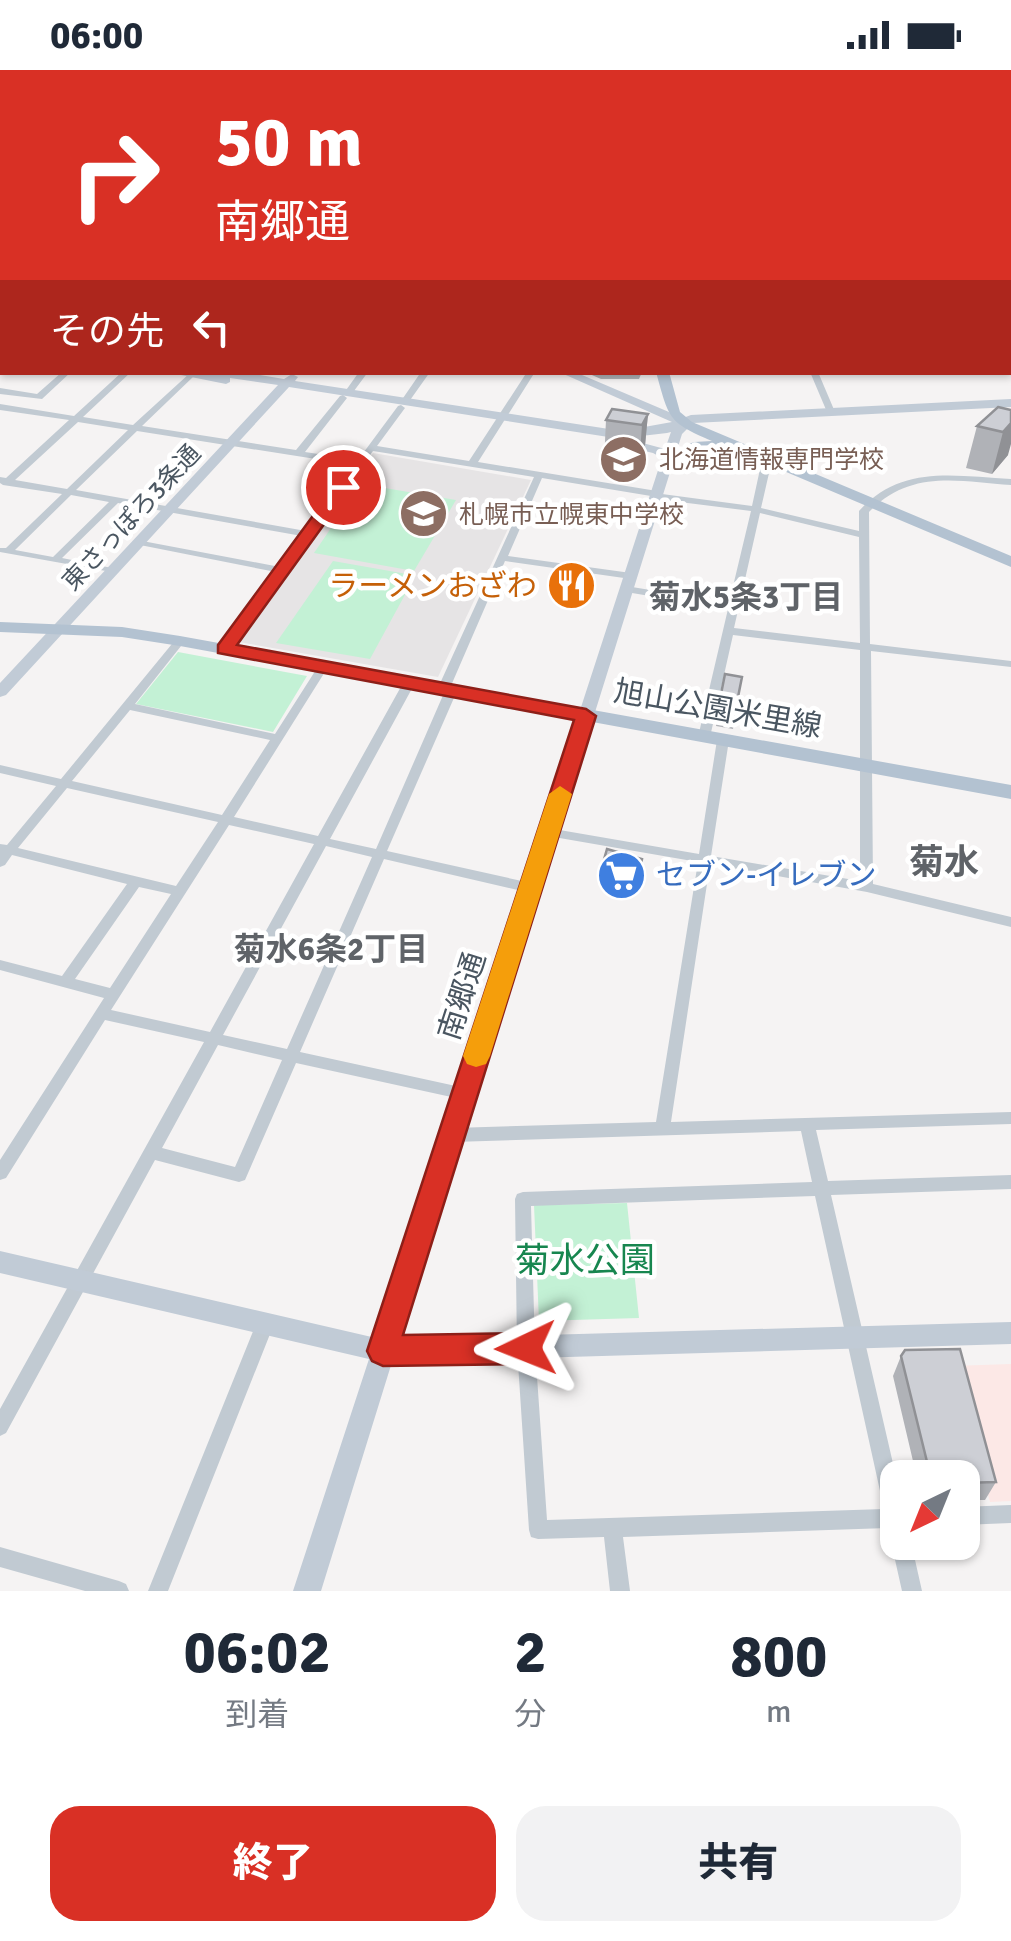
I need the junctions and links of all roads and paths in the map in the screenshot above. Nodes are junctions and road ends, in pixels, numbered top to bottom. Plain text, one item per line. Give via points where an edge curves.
1 (64, 375) edge
2 (125, 375) edge
3 (190, 375) edge
4 (240, 375) edge
5 (362, 375) edge
6 (424, 375) edge
7 (529, 375) edge
8 (572, 375) edge
9 (662, 375) edge
10 (675, 375) edge
11 (815, 375) edge
12 (287, 381) edge
13 (0, 390) edge
14 (345, 396) junction
15 (1011, 403) edge
16 (403, 404) junction
17 (6, 408) edge
18 (668, 410) junction
19 (831, 412) junction
20 (0, 418) edge
21 (500, 419) junction
22 (76, 420) junction
23 (684, 425) junction
24 (134, 429) junction
25 (622, 438) junction
26 (230, 444) junction
27 (733, 446) junction
28 (372, 448) junction
29 (298, 454) junction
30 (670, 457) junction
31 (768, 460) junction
32 (360, 463) junction
33 (472, 464) junction
34 (539, 475) junction
35 (1011, 482) edge
36 (2, 483) edge
37 (70, 492) junction
38 (656, 495) junction
39 (116, 500) junction
40 (873, 500) junction
41 (754, 509) junction
42 (170, 510) junction
43 (308, 534) junction
44 (864, 535) junction
45 (140, 542) junction
46 (4, 550) edge
47 (1011, 553) edge
48 (502, 558) junction
49 (55, 560) junction
50 (1011, 562) edge
51 (282, 570) junction
52 (112, 571) junction
53 (628, 583) junction
54 (734, 607) junction
55 (0, 628) edge
56 (59, 629) junction
57 (728, 631) junction
58 (180, 641) junction
59 (863, 645) junction
60 (225, 649) junction
61 (1011, 664) edge
62 (323, 668) junction
63 (409, 683) junction
64 (447, 691) junction
65 (0, 692) edge
66 (126, 706) junction
67 (586, 716) junction
68 (278, 738) junction
69 (713, 738) junction
70 (864, 766) junction
71 (0, 769) edge
72 (63, 784) junction
73 (1011, 792) edge
74 (227, 819) junction
75 (548, 832) junction
76 (323, 841) junction
77 (5, 849) edge
78 (380, 854) junction
79 (704, 858) junction
80 (0, 862) edge
81 (136, 880) junction
82 (867, 887) junction
83 (530, 888) junction
84 (180, 892) junction
85 (1011, 922) edge
86 (0, 965) edge
87 (65, 982) junction
88 (114, 995) junction
89 (102, 1014) junction
90 (213, 1039) junction
91 (293, 1057) junction
92 (464, 1094) junction
93 (1011, 1118) edge
94 (806, 1124) junction
95 (663, 1127) junction
96 (453, 1135) junction
97 (152, 1152) junction
98 (0, 1173) edge
99 (1011, 1182) edge
100 (821, 1190) junction
101 (0, 1262) edge
102 (80, 1281) junction
103 (265, 1324) junction
104 (1011, 1333) edge
105 (857, 1338) junction
106 (526, 1348) junction
107 (383, 1351) junction
108 (0, 1427) edge
109 (884, 1460) edge
110 (1011, 1514) edge
111 (980, 1515) edge
112 (880, 1522) edge
113 (613, 1530) junction
114 (0, 1558) edge
115 (905, 1560) edge
116 (119, 1591) edge
117 (158, 1591) edge
118 (306, 1591) edge
119 (620, 1591) edge
120 (912, 1591) edge

1 - 13 street via 39,397
2 - 22 street
3 - 12 street
3 - 24 street
4 - 12 street
5 - 14 street
6 - 16 street
7 - 21 street
8 - 18 street
9 - 18 main road
10 - 23 main road
11 - 19 street
12 - 14 street
12 - 26 street, 東さっぽろ3条通
14 - 16 street
14 - 29 street
15 - 19 street
16 - 21 street
16 - 28 street
17 - 20 street
17 - 22 street
18 - 23 main road
18 - 25 street
19 - 23 street
21 - 25 street
21 - 33 street
22 - 24 street
22 - 36 street
23 - 25 street via 644,442
23 - 27 main road
23 - 30 street, 南郷通
23 - 40 main road
24 - 26 street
24 - 37 street
25 - 30 street
26 - 29 street
26 - 42 street, 東さっぽろ3条通
27 - 30 main road via 699,445
27 - 31 main road
28 - 32 street
28 - 33 street
29 - 32 street
30 - 38 street, 南郷通
31 - 40 main road
31 - 41 street
32 - 43 street
33 - 34 street
34 - 38 street
34 - 48 street
35 - 40 street via 918,479 894,484
36 - 37 street
37 - 39 street
37 - 46 street
38 - 41 street
38 - 53 street, 南郷通
39 - 42 street
39 - 49 street
40 - 44 street via 864,511
40 - 47 main road
40 - 50 main road
41 - 44 street
41 - 54 street
42 - 43 street
42 - 45 street, 東さっぽろ3条通
43 - 51 street
44 - 59 street
45 - 51 street
45 - 52 street, 東さっぽろ3条通
46 - 49 street
48 - 53 street
48 - 64 street
49 - 52 street
51 - 60 street
52 - 56 street, 東さっぽろ3条通
53 - 54 street
53 - 67 street, 南郷通
54 - 57 street
55 - 56 main road, 旭山公園米里線
56 - 58 main road, 旭山公園米里線
56 - 65 street, 東さっぽろ3条通
57 - 59 street
57 - 69 street
58 - 60 main road, 旭山公園米里線
58 - 66 street
59 - 61 street
59 - 70 street
60 - 62 main road, 旭山公園米里線
62 - 63 main road, 旭山公園米里線
62 - 68 street
63 - 64 main road, 旭山公園米里線
63 - 76 street
64 - 67 main road, 旭山公園米里線
64 - 78 street
66 - 68 street
66 - 72 street
67 - 69 main road, 旭山公園米里線
67 - 75 street, 南郷通
68 - 74 street
69 - 70 main road, 旭山公園米里線
69 - 79 street
70 - 73 main road, 旭山公園米里線
70 - 82 street
71 - 72 street
72 - 74 street
72 - 77 street
74 - 76 street
74 - 84 street
75 - 79 street
75 - 83 street, 南郷通
76 - 78 street
76 - 90 street
77 - 80 street
77 - 81 street
78 - 83 street
78 - 91 street
79 - 82 street
79 - 95 street
81 - 84 street
81 - 87 street
82 - 85 street
83 - 92 street, 南郷通
84 - 88 street
86 - 87 street
87 - 88 street
88 - 89 street
89 - 90 street
89 - 98 street
90 - 91 street
90 - 97 street
91 - 92 street
91 - 97 street via 239,1175
92 - 96 street, 南郷通
93 - 94 street
94 - 95 street
94 - 100 street
95 - 96 street
96 - 107 street, 南郷通
97 - 102 street
99 - 100 street
100 - 105 street
100 - 106 street via 523,1198
101 - 102 street
102 - 103 street
102 - 108 street
103 - 107 street
103 - 117 street
104 - 105 street
105 - 106 street
105 - 109 street
106 - 107 street
106 - 113 street via 538,1530
107 - 118 street, 南郷通
110 - 111 street
112 - 113 street
113 - 119 street
114 - 116 street
115 - 120 street

